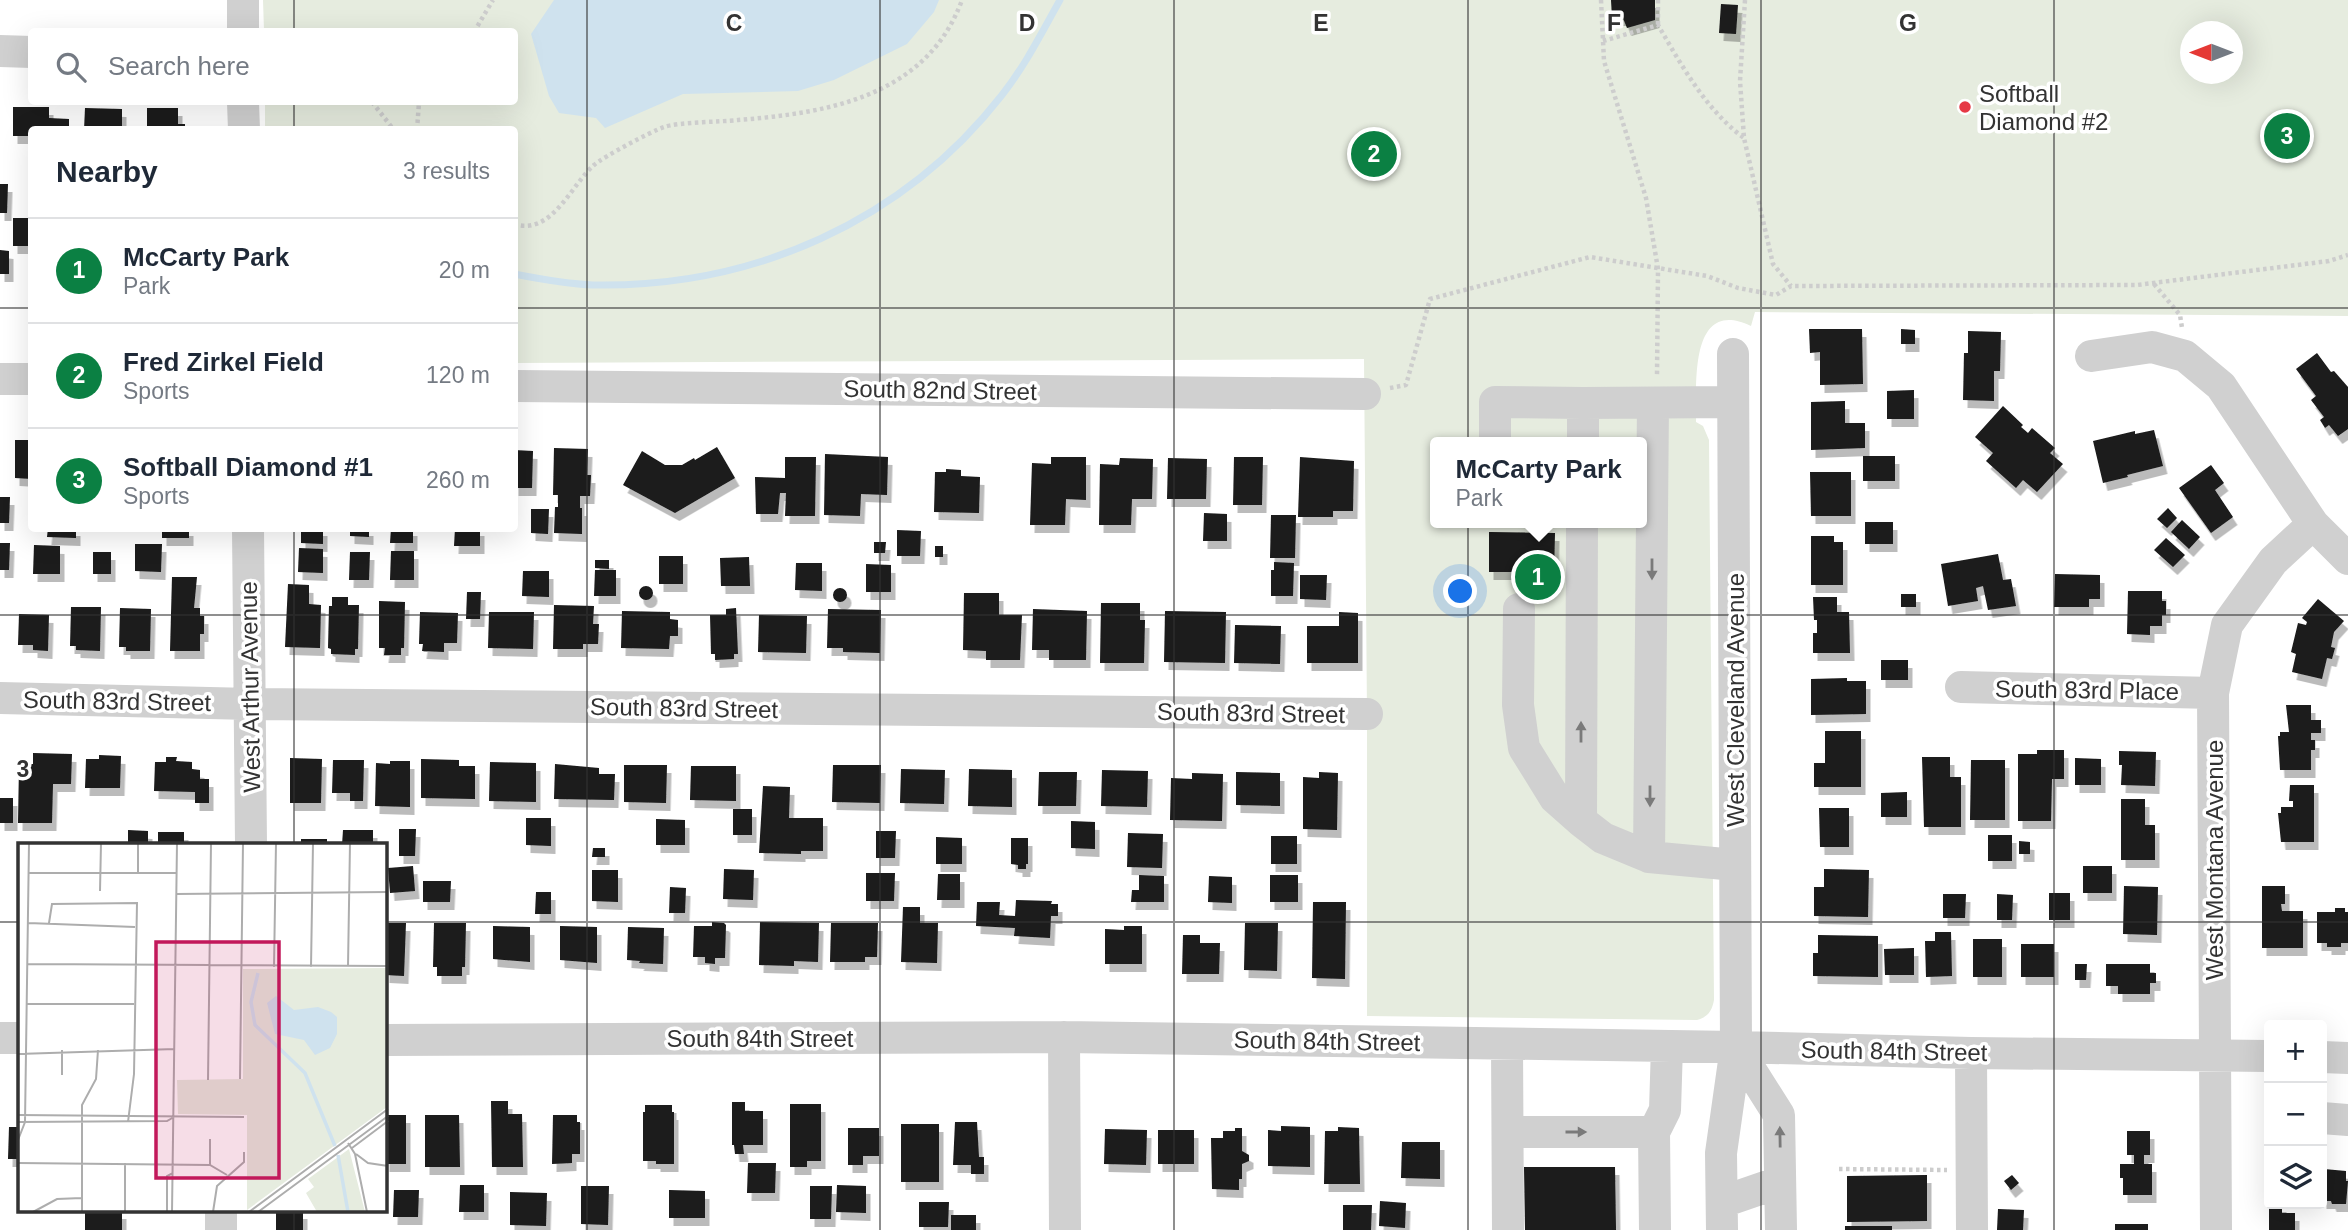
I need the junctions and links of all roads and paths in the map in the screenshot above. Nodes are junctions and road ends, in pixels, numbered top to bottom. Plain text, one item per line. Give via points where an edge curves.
1 (243, 0) edge
2 (493, 0) edge
3 (962, 0) edge
4 (1601, 0) edge
5 (1658, 0) edge
6 (1745, 0) edge
7 (1658, 25) junction
8 (243, 28) edge
9 (476, 28) edge
10 (1603, 41) junction
11 (0, 51) edge
12 (28, 52) edge
13 (243, 105) edge
14 (374, 105) edge
15 (419, 105) edge
16 (244, 126) edge
17 (391, 126) edge
18 (417, 126) edge
19 (1744, 138) junction
20 (518, 225) edge
21 (2348, 256) edge
22 (1658, 270) junction
23 (2153, 283) junction
24 (1791, 286) junction
25 (1733, 354) dead end
26 (2091, 356) dead end
27 (2185, 356) junction
28 (0, 379) edge
29 (28, 379) edge
30 (518, 386) edge
31 (1365, 394) joint
32 (1733, 402) junction
33 (1583, 403) junction
34 (1653, 403) junction
35 (1495, 437) edge
36 (1583, 437) edge
37 (2313, 524) junction
38 (1582, 528) edge
39 (248, 532) edge
40 (2348, 559) edge
41 (1519, 609) dead end
42 (1961, 687) dead end
43 (2213, 693) junction
44 (0, 698) edge
45 (251, 704) junction
46 (1367, 714) dead end
47 (1581, 821) junction
48 (251, 843) edge
49 (1649, 858) junction
50 (1735, 865) junction
51 (1064, 1037) junction
52 (0, 1038) edge
53 (18, 1038) edge
54 (387, 1040) edge
55 (1507, 1044) junction
56 (1667, 1046) junction
57 (1736, 1047) junction
58 (1971, 1053) junction
59 (2215, 1054) junction
60 (2264, 1056) edge
61 (2327, 1057) edge
62 (2348, 1058) edge
63 (2327, 1118) edge
64 (2348, 1120) edge
65 (1508, 1132) junction
66 (1654, 1132) junction
67 (1839, 1169) dead end
68 (1972, 1171) junction
69 (1780, 1182) junction
70 (221, 1212) edge
71 (1722, 1216) edge
72 (221, 1230) edge
73 (1065, 1230) edge
74 (1508, 1230) edge
75 (1654, 1230) edge
76 (1781, 1230) edge
77 (1972, 1230) edge
78 (2216, 1230) edge

1 - 8 street
2 - 9 path
3 - 20 path via 953,24 913,70 863,97 821,110 665,126 596,163 553,214 537,225
4 - 10 path
5 - 7 path
6 - 19 path via 1740,81
7 - 10 path
7 - 19 path via 1707,101
10 - 22 path via 1604,61 1646,198
11 - 12 street
13 - 16 street
14 - 17 path
15 - 18 path
19 - 24 path via 1773,264
21 - 23 path
22 - 24 path via 1707,276 1776,295
22 - 31 path via 1590,257 1430,299 1406,385
22 - 34 path
23 - 24 path
23 - 27 path via 2180,315
25 - 32 street, West Cleveland Avenue
26 - 27 street via 2152,347
27 - 37 street via 2221,386
28 - 29 street
30 - 31 street, South 82nd Street
32 - 34 street
32 - 50 street, West Cleveland Avenue
33 - 34 street
33 - 35 street via 1495,402
33 - 36 street
34 -> 49 street
37 - 40 street
37 - 43 street, West Montana Avenue via 2273,561 2227,625
47 -> 38 street
39 - 45 street, West Arthur Avenue
41 - 47 street via 1518,705 1524,748 1555,798
42 - 43 street, South 83rd Place
43 - 59 street, West Montana Avenue
44 - 45 street, South 83rd Street
45 - 46 street, South 83rd Street
45 - 48 street, West Arthur Avenue
47 - 49 street via 1603,838
49 - 50 street
50 - 57 street, West Cleveland Avenue
51 - 54 street, South 84th Street
51 - 55 street, South 84th Street
51 - 73 street
52 - 53 street
55 - 56 street, South 84th Street
55 - 65 street
56 - 57 street, South 84th Street
56 - 66 street via 1665,1110
57 - 58 street, South 84th Street
69 -> 57 street via 1779,1115
57 - 71 street, West Cleveland Avenue via 1721,1153
58 - 59 street, South 84th Street
58 - 68 street
59 - 60 street, South 84th Street
59 - 78 street, West Montana Avenue
61 - 62 street
63 - 64 street
65 -> 66 street
65 - 74 street
66 - 75 street
67 - 68 path
68 - 77 street
69 - 71 street
69 - 76 street
70 - 72 street

